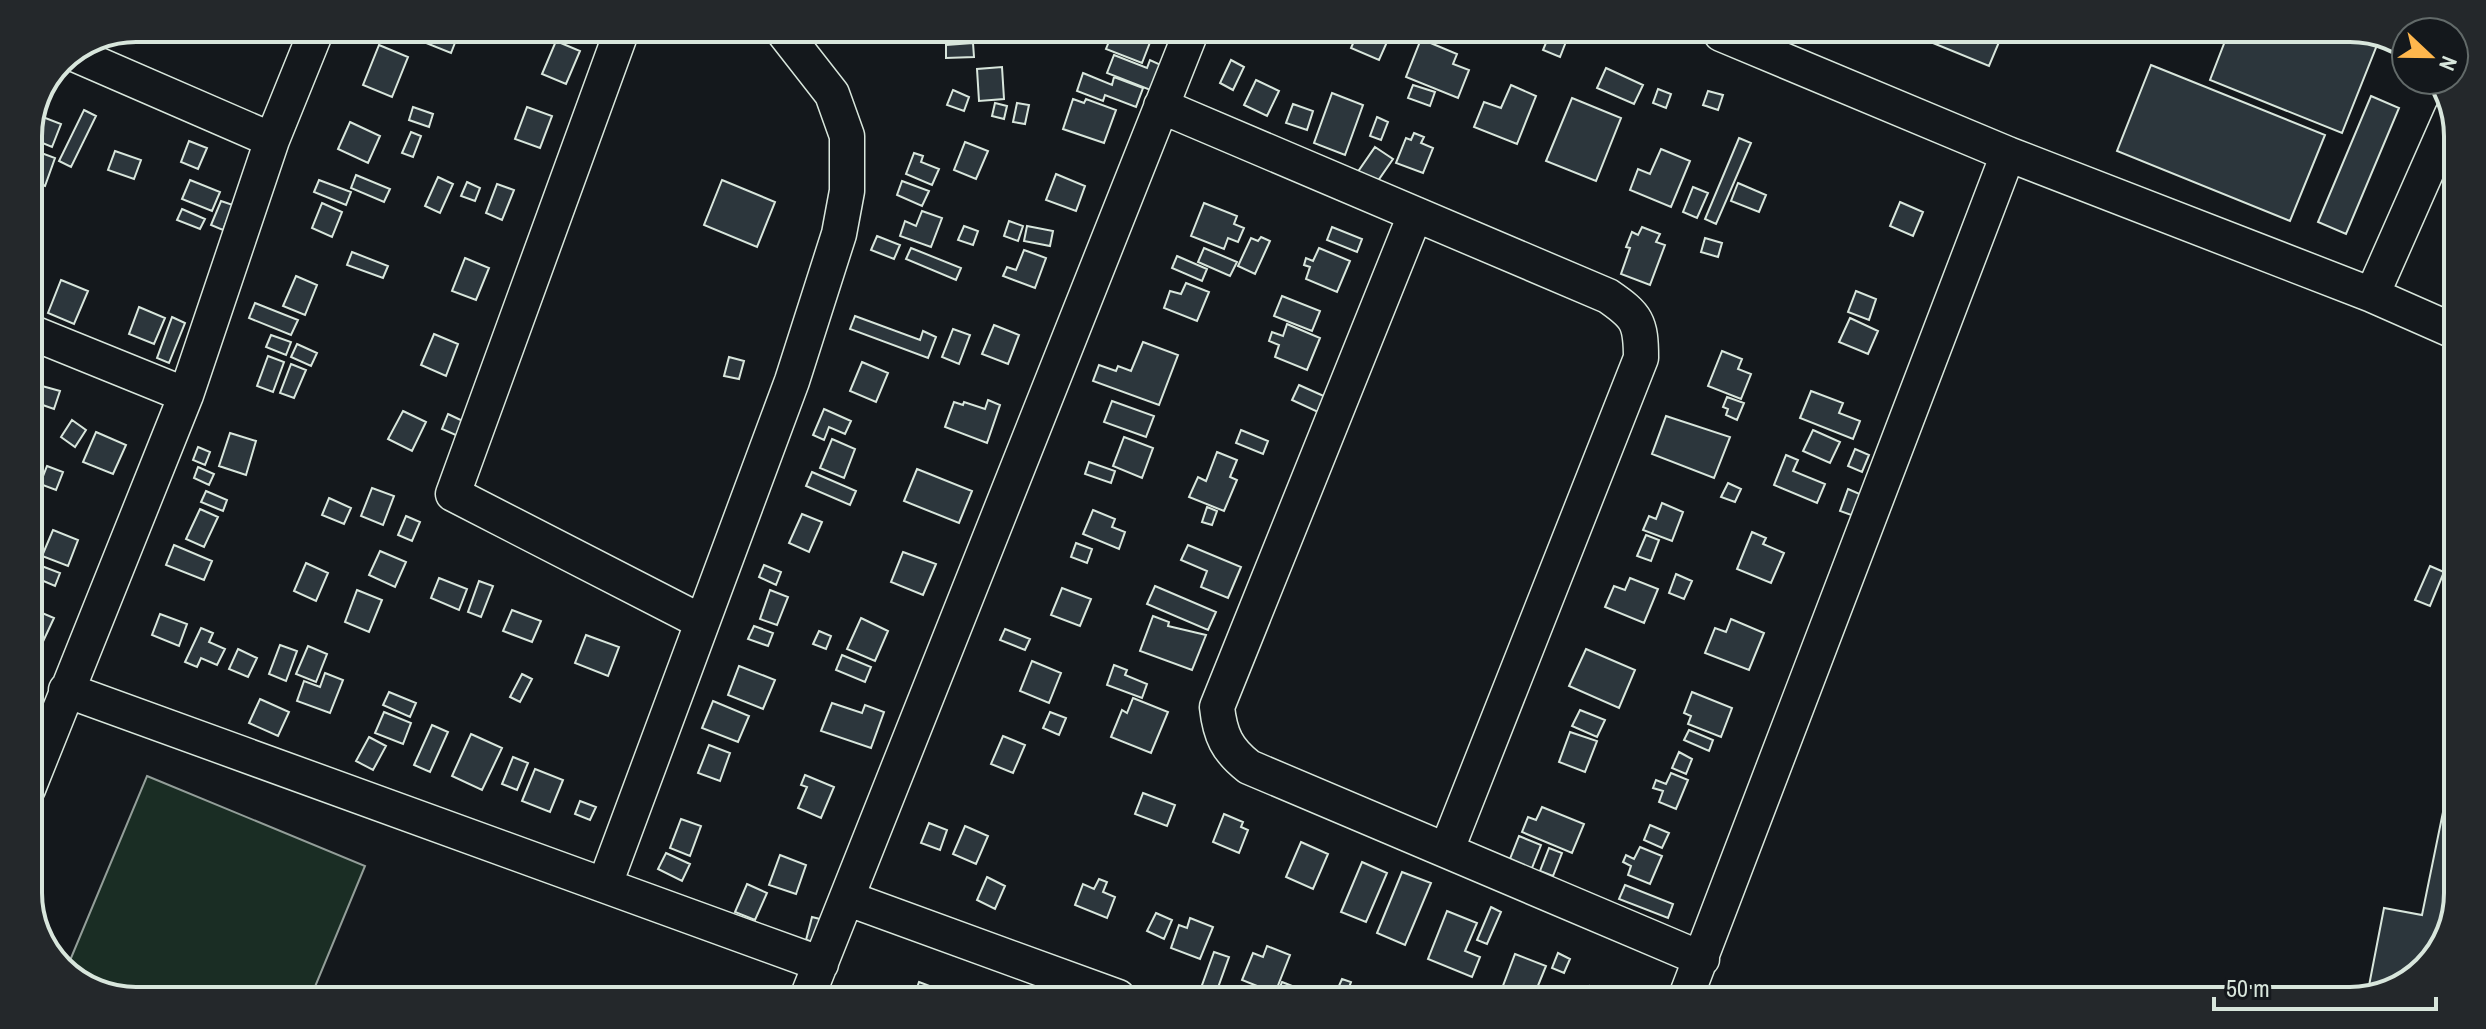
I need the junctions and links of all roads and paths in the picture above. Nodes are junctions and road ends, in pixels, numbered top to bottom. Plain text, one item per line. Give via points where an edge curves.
1 (312, 42) edge
2 (618, 42) edge
3 (791, 42) edge
4 (1187, 42) edge
5 (1764, 42) edge
6 (1786, 46) edge
7 (84, 58) edge
8 (1161, 106) junction
9 (2444, 132) edge
10 (272, 140) junction
11 (2008, 154) junction
12 (1415, 215) junction
13 (2372, 295) junction
14 (2444, 327) edge
15 (42, 337) edge
16 (186, 395) junction
17 (702, 622) junction
18 (66, 690) junction
19 (42, 753) edge
20 (1447, 849) junction
21 (605, 884) junction
22 (849, 899) junction
23 (1702, 959) junction
24 (821, 964) junction
25 (811, 987) edge
26 (1091, 987) edge
27 (1690, 987) edge

1 - 10 street
2 - 17 street via 453,494
3 - 17 street via 832,94 847,136 847,191 839,234 792,381
4 - 8 street
5 - 6 street
6 - 11 street
7 - 10 street
8 - 12 street
8 - 22 street
9 - 13 street
10 - 16 street
11 - 13 street
11 - 23 street
12 - 20 street via 1608,296 1633,313 1641,332 1641,358
12 - 20 street via 1217,707 1220,731 1232,754 1249,767
13 - 14 street
15 - 16 street
16 - 18 street
17 - 21 street
18 - 19 street
18 - 21 street
20 - 23 street
21 - 24 street
22 - 24 street
22 - 26 street
23 - 27 street
24 - 25 street

